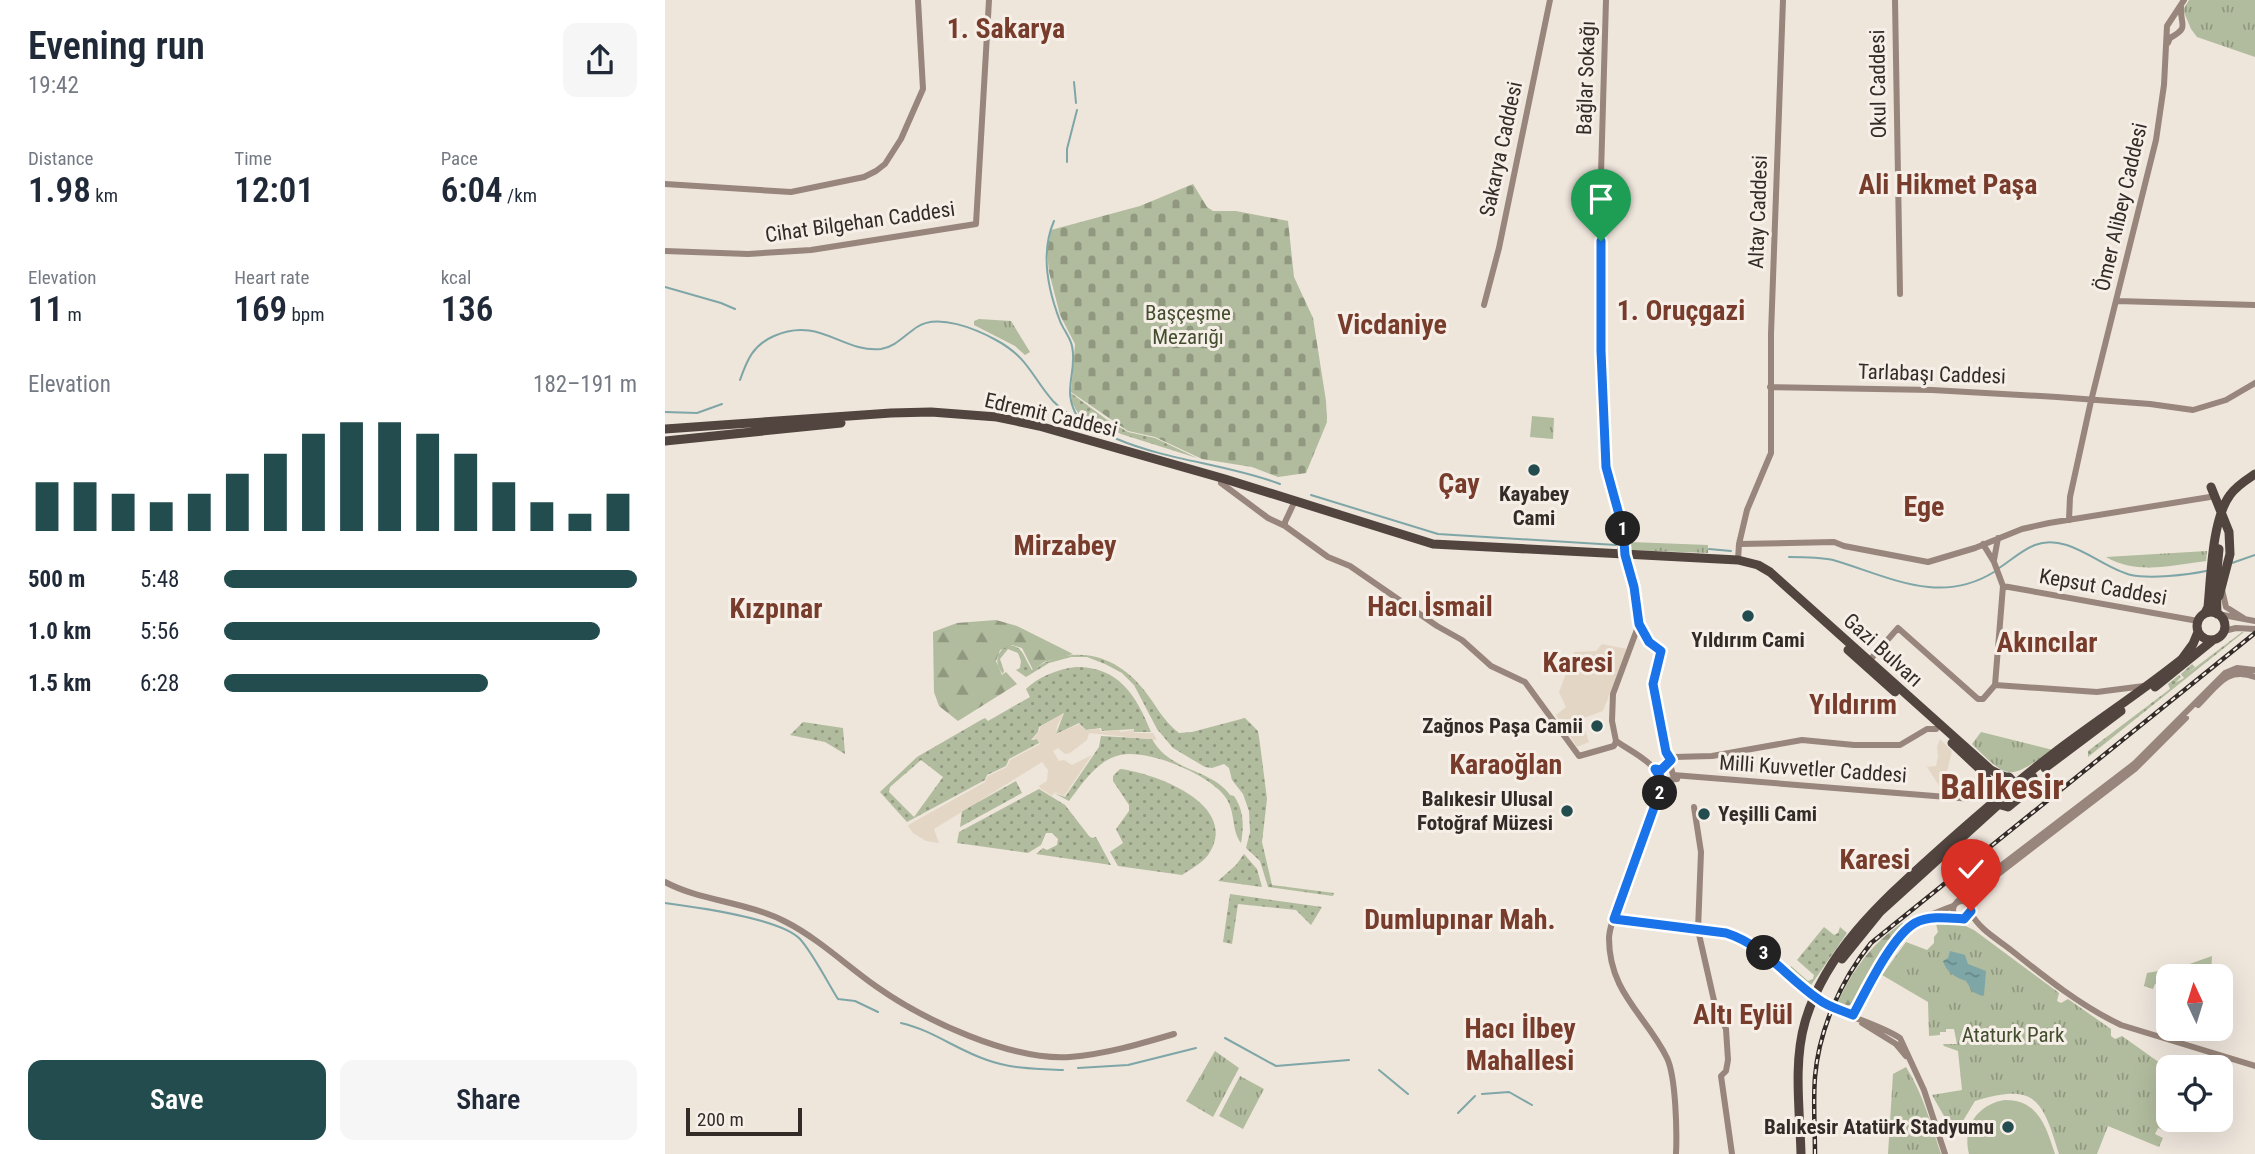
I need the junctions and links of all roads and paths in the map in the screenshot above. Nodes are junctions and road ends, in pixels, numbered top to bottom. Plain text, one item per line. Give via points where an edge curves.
1 (918, 0) edge
2 (989, 0) edge
3 (1551, 0) edge
4 (1606, 0) edge
5 (1783, 0) edge
6 (1895, 0) edge
7 (2182, 2) edge
8 (2167, 46) junction
9 (665, 184) edge
10 (665, 251) edge
11 (1901, 294) dead end
12 (2117, 301) junction
13 (2255, 304) edge
14 (1485, 305) dead end
15 (2255, 383) edge
16 (1770, 387) junction
17 (2091, 399) junction
18 (763, 423) junction
19 (665, 429) edge
20 (708, 437) junction
21 (665, 441) edge
22 (2255, 477) edge
23 (1221, 483) junction
24 (2211, 492) joint
25 (1298, 500) junction
26 (2066, 521) junction
27 (1285, 526) junction
28 (1998, 538) junction
29 (1739, 544) junction
30 (1983, 544) junction
31 (1624, 557) junction
32 (1994, 562) junction
33 (1735, 563) junction
34 (2218, 582) junction
35 (2003, 586) junction
36 (2217, 610) junction
37 (2201, 617) junction
38 (2245, 619) junction
39 (2255, 621) edge
40 (1639, 624) junction
41 (2255, 629) edge
42 (2224, 631) junction
43 (2197, 632) junction
44 (2213, 640) junction
45 (1869, 661) junction
46 (2255, 670) edge
47 (2255, 677) edge
48 (1995, 685) junction
49 (2146, 686) junction
50 (1936, 729) junction
51 (1616, 741) junction
52 (2052, 755) junction
53 (1671, 760) junction
54 (1655, 769) junction
55 (2003, 776) junction
56 (1702, 778) junction
57 (1991, 788) junction
58 (2019, 789) junction
59 (1660, 791) junction
60 (2000, 804) junction
61 (1694, 807) dead end
62 (1979, 818) junction
63 (665, 882) edge
64 (1955, 904) junction
65 (1970, 909) junction
66 (1960, 918) junction
67 (1614, 919) junction
68 (1916, 922) junction
69 (1698, 930) junction
70 (1988, 932) junction
71 (1816, 998) junction
72 (1853, 1015) junction
73 (1174, 1034) dead end
74 (2255, 1066) edge
75 (1676, 1154) edge
76 (1732, 1154) edge
77 (1804, 1154) edge
78 (1945, 1154) edge

1 - 9 main road via 923,89 901,139 876,171 790,191
2 - 10 main road, Cihat Bilgehan Caddesi via 976,224 783,253
3 - 14 main road, Sakarya Caddesi
4 - 31 main road, Bağlar Sokağı via 1601,324 1608,477 1621,522
5 - 16 main road, Altay Caddesi
6 - 11 main road, Okul Caddesi
7 - 8 main road, Ömer Alibey Caddesi via 2169,21
7 - 8 main road via 2183,29
8 - 12 main road, Ömer Alibey Caddesi via 2156,140
12 - 13 main road
12 - 17 main road, Ömer Alibey Caddesi
15 - 17 main road, Tarlabaşı Caddesi via 2211,406 2193,410
16 - 17 main road, Tarlabaşı Caddesi
16 - 29 main road, Altay Caddesi via 1771,453 1747,510
17 - 26 main road, Ömer Alibey Caddesi
18 - 19 highway, Edremit Caddesi
18 - 20 highway via 716,431
18 - 25 highway, Edremit Caddesi via 891,413 997,417
20 - 21 highway, Edremit Caddesi
20 - 23 highway, Edremit Caddesi via 904,418 977,420 1045,433
22 - 34 highway via 2226,500 2214,561
23 - 25 highway, Edremit Caddesi
23 - 27 main road
24 - 26 main road
24 - 34 highway via 2229,532 2229,554
25 - 27 main road
25 - 31 highway via 1442,546
25 - 31 highway via 1430,548
26 - 28 main road
27 - 51 main road via 1466,644 1491,666 1525,682 1579,756 1609,749
28 - 30 main road
28 - 32 main road
29 - 30 main road via 1834,542 1927,562
29 - 33 main road, Altay Caddesi
30 - 32 main road
31 - 33 highway
31 - 40 main road, Bağlar Sokağı
32 - 35 main road
33 - 45 highway, Gazi Bulvarı via 1758,565 1770,572
33 - 50 highway, Gazi Bulvarı via 1765,575
34 - 36 highway
34 - 37 highway
34 - 38 main road via 2226,607
35 - 37 main road, Kepsut Caddesi
35 - 48 main road
36 - 37 highway
36 - 38 main road
36 - 42 highway
37 - 43 highway
38 - 39 main road
40 - 51 main road via 1613,694
40 - 53 main road via 1649,642 1661,651 1653,684
41 - 42 main road
42 - 44 highway
43 - 44 highway
43 - 49 highway via 2182,659
44 - 58 highway
45 - 48 main road via 1898,628 1981,700
45 - 55 highway, Gazi Bulvarı
46 - 64 main road via 2237,668 2225,673 2134,764
47 - 65 main road via 2228,676 2136,768 1980,888
48 - 49 main road via 2097,692
49 - 52 highway
50 - 53 main road via 1927,729 1900,745 1802,740
50 - 57 highway, Gazi Bulvarı via 1984,773
51 - 54 main road
52 - 55 highway via 2022,774
52 - 58 highway
53 - 54 main road via 1661,770
53 - 56 main road, Milli Kuvvetler Caddesi via 1673,775
54 - 59 main road
55 - 57 highway
55 - 58 highway, Gazi Bulvarı
56 - 57 main road, Milli Kuvvetler Caddesi via 1972,799
56 - 59 main road via 1669,779
57 - 60 highway
57 - 62 highway
58 - 60 highway
58 - 60 highway
59 - 67 main road
60 - 62 highway
60 - 62 highway
61 - 69 main road via 1701,852
62 - 71 highway via 1871,913 1831,964
63 - 73 main road via 789,923 909,1008 1003,1047 1071,1057
64 - 65 main road via 1964,901
64 - 66 main road via 1953,911
64 - 68 main road
65 - 66 main road
65 - 70 main road
66 - 68 main road
66 - 70 main road
67 - 69 main road
67 - 75 main road via 1609,937 1616,976 1669,1065 1677,1122
68 - 72 main road via 1887,955
69 - 71 main road via 1745,940
69 - 76 main road via 1726,1029 1728,1060 1721,1076
70 - 74 main road via 2105,1018
71 - 72 main road
71 - 77 highway via 1800,1046
72 - 78 main road via 1900,1038

